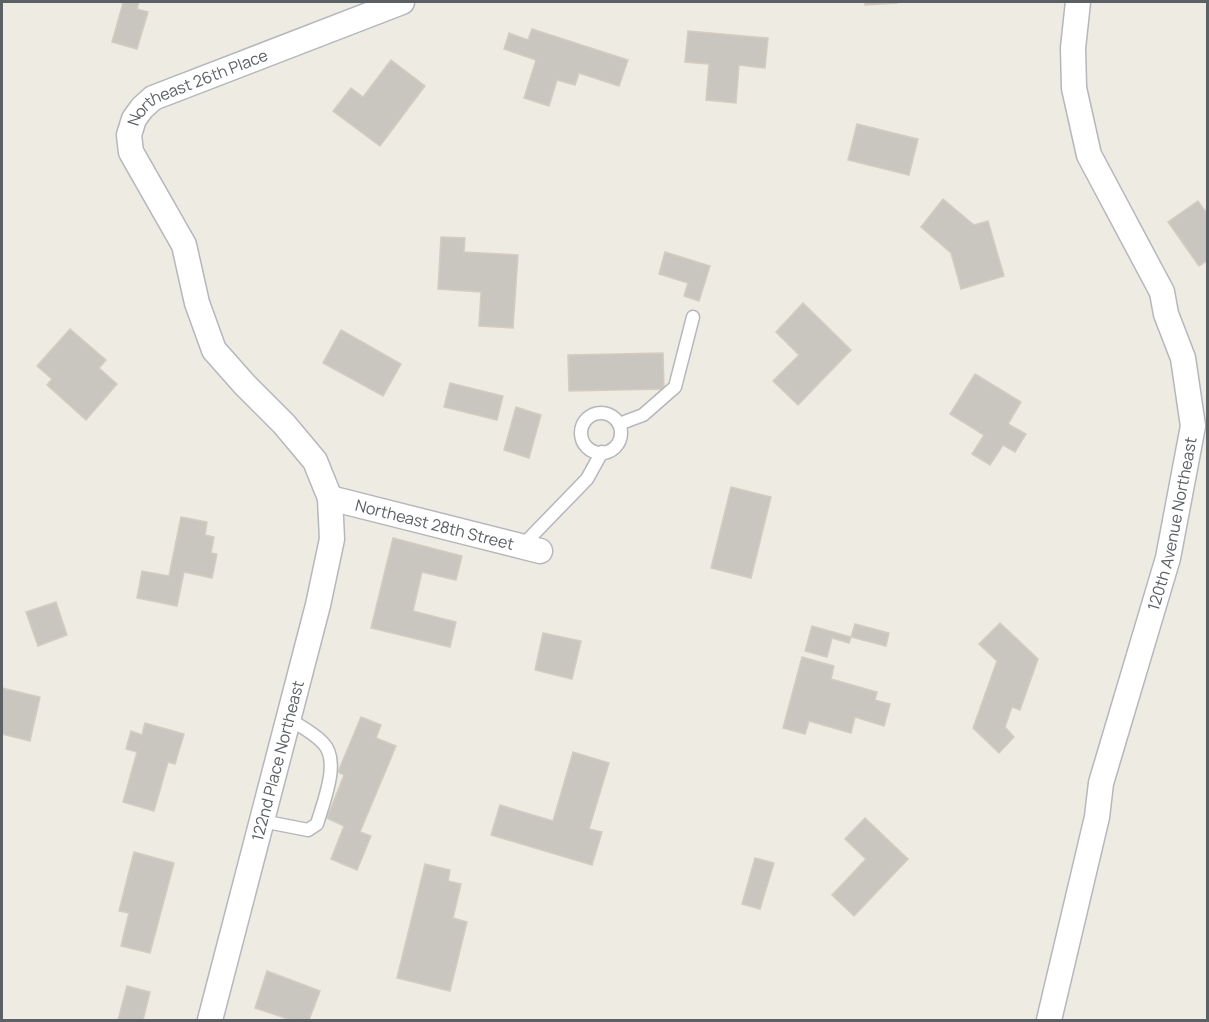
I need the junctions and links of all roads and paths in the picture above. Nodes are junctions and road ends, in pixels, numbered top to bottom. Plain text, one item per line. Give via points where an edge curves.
1 (402, 2) edge
2 (1078, 2) edge
3 (693, 317) dead end
4 (619, 424) junction
5 (602, 452) junction
6 (330, 498) junction
7 (531, 549) joint
8 (289, 719) junction
9 (262, 821) junction
10 (210, 1020) edge
11 (1049, 1020) edge

1 - 6 street, Northeast 26th Place via 153,98 134,119 129,135 131,152 184,245 213,350 315,461
2 - 11 street, 120th Avenue Northeast via 1072,48 1074,88 1089,155 1162,292 1183,358 1193,426 1168,558 1101,783 1097,818
3 - 4 lane via 675,387 643,415
4 - 5 lane via 618,443
4 - 5 lane via 610,415 597,413 583,425 585,444
5 - 7 lane via 587,479
6 - 7 street, Northeast 28th Street
6 - 8 street, 122nd Place Northeast via 332,539
8 - 9 street, 122nd Place Northeast
8 - 9 lane via 325,745 331,762 329,779 314,827 308,830
9 - 10 street, 122nd Place Northeast

